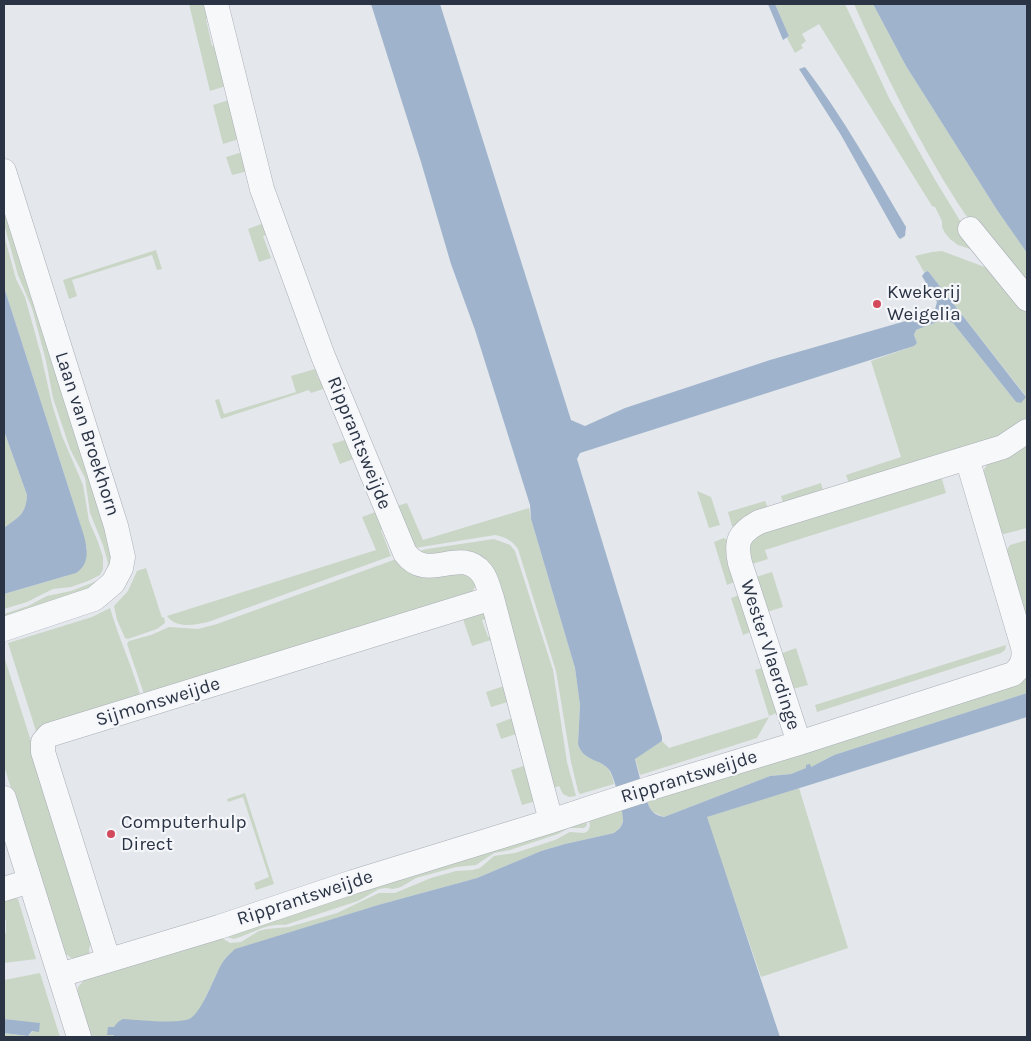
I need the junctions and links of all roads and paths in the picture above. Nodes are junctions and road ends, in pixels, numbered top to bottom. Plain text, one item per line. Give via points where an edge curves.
1 (216, 4) edge
2 (4, 171) edge
3 (970, 229) dead end
4 (1027, 299) edge
5 (1027, 431) edge
6 (967, 458) junction
7 (492, 598) junction
8 (4, 629) edge
9 (799, 743) junction
10 (4, 798) edge
11 (551, 821) junction
12 (30, 881) junction
13 (4, 889) edge
14 (108, 959) junction
15 (60, 975) junction
16 (79, 1037) edge

1 - 7 street, Ripprantsweijde via 262,189 323,356 400,544 410,559 421,566 462,561 473,564 483,574
2 - 8 street, Laan van Broekhorn via 123,557 113,583 94,599
3 - 4 street
5 - 6 street, Wester Vlaerdinge via 1002,447
6 - 9 street, Wester Vlaerdinge via 1023,647 1020,668 1013,674
6 - 9 street, Wester Vlaerdinge via 759,522 739,538 740,563
7 - 11 street, Ripprantsweijde
7 - 14 street, Sijmonsweijde via 50,735 43,742 43,752
9 - 11 street, Ripprantsweijde
10 - 12 street
11 - 14 street, Ripprantsweijde
12 - 13 street
12 - 15 street
14 - 15 street, Ripprantsweijde
15 - 16 street

